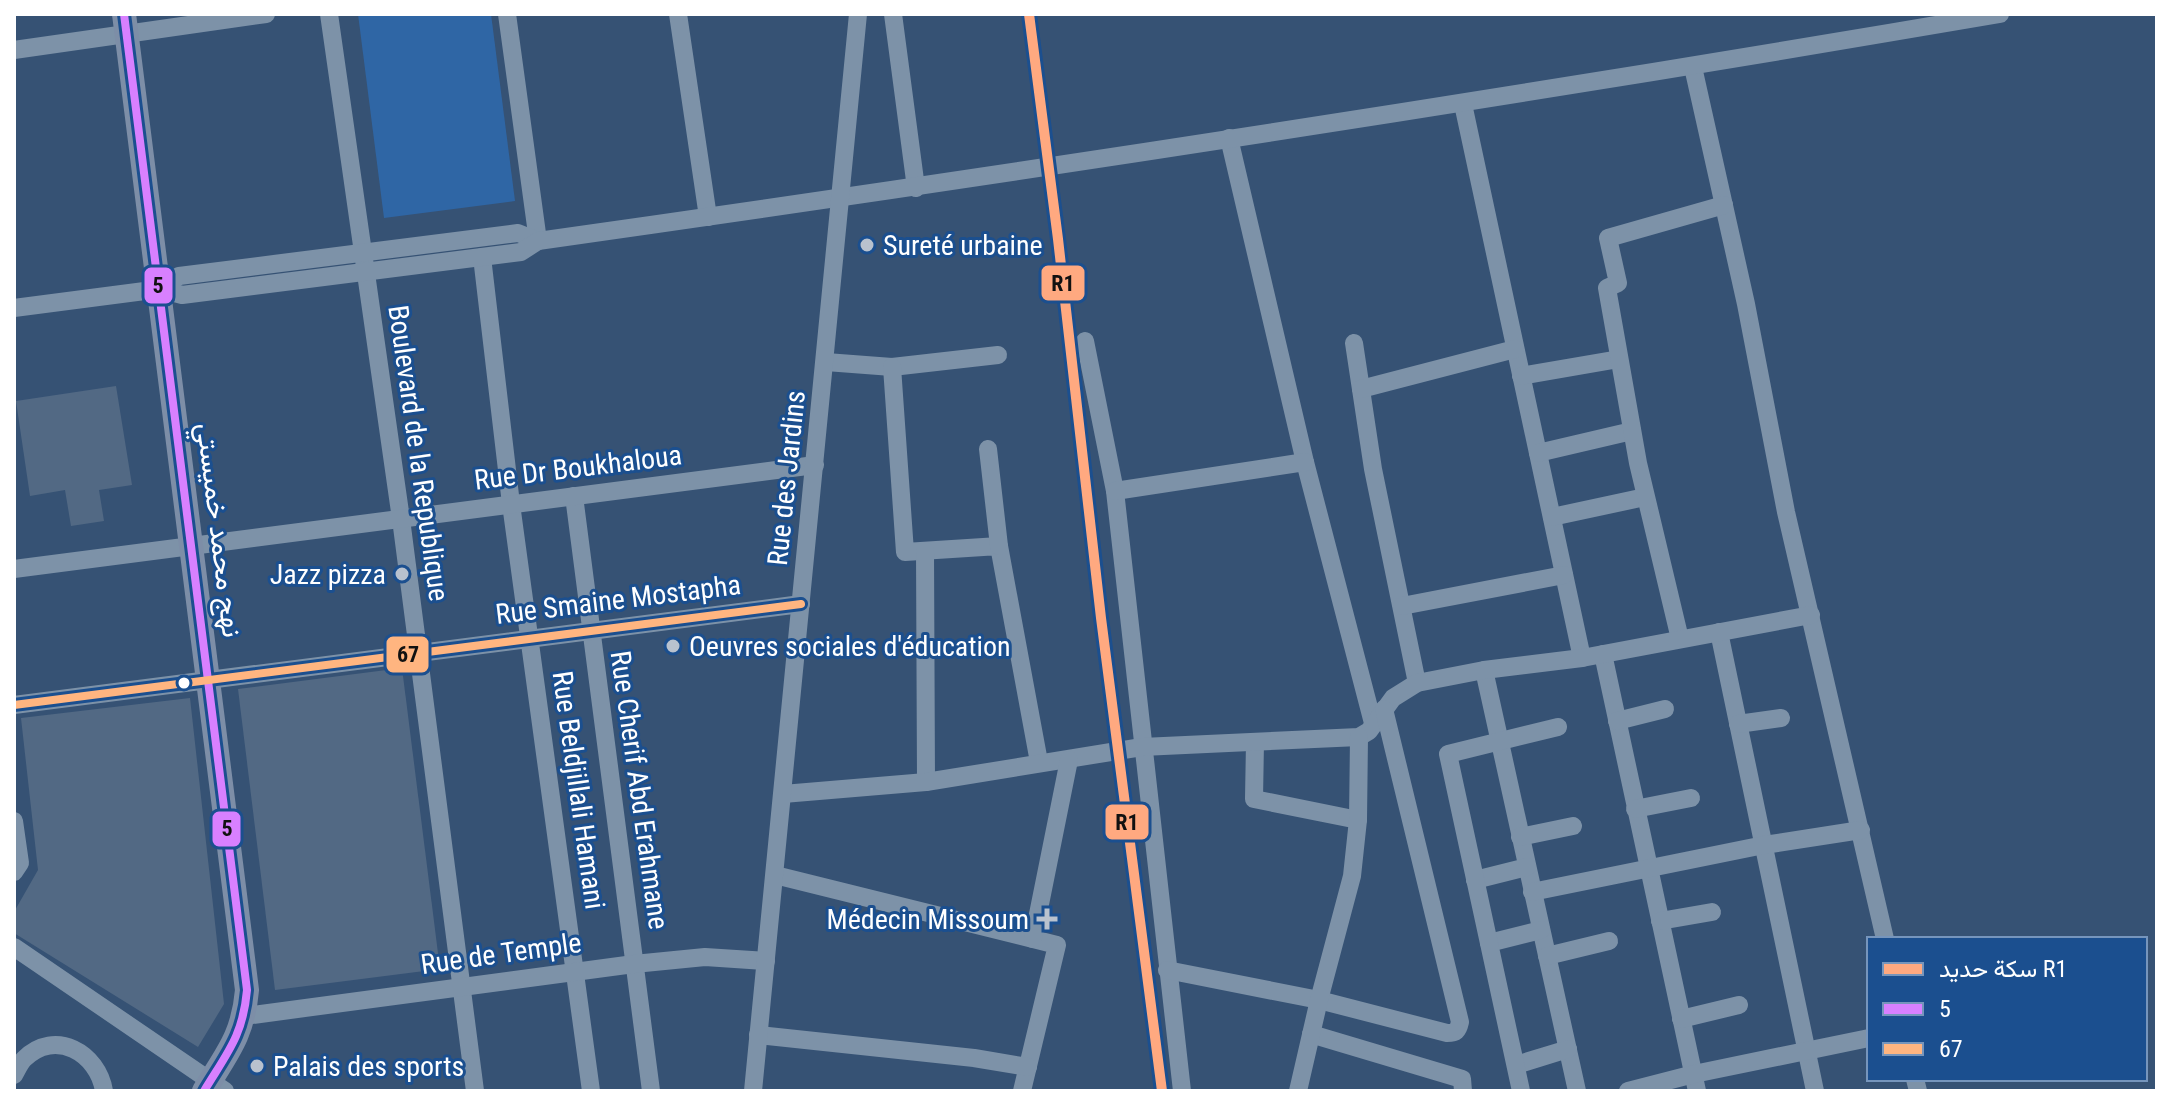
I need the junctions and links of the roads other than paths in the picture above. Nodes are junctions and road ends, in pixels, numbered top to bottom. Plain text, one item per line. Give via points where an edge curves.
1 (266, 14) edge
2 (329, 14) edge
3 (507, 14) edge
4 (678, 14) edge
5 (858, 14) edge
6 (893, 14) edge
7 (2000, 14) edge
8 (126, 23) edge
9 (14, 50) edge
10 (1693, 67) junction
11 (1463, 104) junction
12 (1229, 138) junction
13 (916, 188) junction
14 (842, 198) junction
15 (1724, 205) junction
16 (708, 217) junction
17 (538, 241) junction
18 (364, 251) junction
19 (482, 257) junction
20 (366, 273) junction
21 (160, 289) junction
22 (14, 308) edge
23 (1085, 341) dead end
24 (1354, 343) dead end
25 (1515, 349) junction
26 (998, 355) dead end
27 (1619, 359) junction
28 (826, 362) junction
29 (892, 367) junction
30 (1521, 376) junction
31 (1361, 389) junction
32 (1632, 431) junction
33 (988, 449) dead end
34 (1538, 453) junction
35 (1305, 462) junction
36 (815, 465) junction
37 (1115, 491) junction
38 (574, 496) junction
39 (1645, 497) junction
40 (511, 504) junction
41 (1552, 517) junction
42 (401, 519) junction
43 (191, 546) junction
44 (999, 546) junction
45 (925, 551) junction
46 (14, 569) edge
47 (1564, 575) junction
48 (801, 604) junction
49 (1402, 606) junction
50 (1811, 615) junction
51 (590, 631) junction
52 (1719, 632) junction
53 (531, 639) junction
54 (1680, 639) junction
55 (419, 653) junction
56 (1603, 654) junction
57 (1582, 658) junction
58 (1484, 670) junction
59 (209, 680) junction
60 (1417, 683) junction
61 (14, 705) edge
62 (1665, 709) dead end
63 (1378, 716) junction
64 (1781, 718) dead end
65 (1617, 721) junction
66 (1738, 724) junction
67 (1558, 727) dead end
68 (1359, 737) junction
69 (1498, 741) junction
70 (1255, 742) junction
71 (1142, 747) junction
72 (1069, 760) junction
73 (1039, 762) junction
74 (926, 782) junction
75 (783, 794) junction
76 (1691, 798) dead end
77 (1635, 809) junction
78 (1358, 820) junction
79 (14, 821) edge
80 (1573, 826) dead end
81 (1861, 830) junction
82 (1520, 837) junction
83 (1764, 845) junction
84 (1527, 867) junction
85 (1648, 868) junction
86 (14, 872) edge
87 (775, 875) junction
88 (1475, 880) junction
89 (1532, 892) junction
90 (1712, 912) dead end
91 (1660, 921) junction
92 (1541, 930) junction
93 (1885, 937) edge
94 (1033, 939) junction
95 (1609, 941) dead end
96 (1489, 943) junction
97 (14, 947) edge
98 (1547, 956) junction
99 (766, 961) junction
100 (634, 964) junction
101 (1167, 970) junction
102 (575, 971) junction
103 (461, 986) junction
104 (1319, 1000) junction
105 (1739, 1005) dead end
106 (245, 1016) junction
107 (1681, 1019) junction
108 (1311, 1034) junction
109 (758, 1035) junction
110 (1867, 1038) edge
111 (1568, 1049) junction
112 (1807, 1050) junction
113 (1516, 1065) junction
114 (1028, 1067) junction
115 (14, 1075) edge
116 (1695, 1083) edge
117 (213, 1088) edge
118 (104, 1091) edge
119 (475, 1091) edge
120 (591, 1091) edge
121 (651, 1091) edge
122 (753, 1091) edge
123 (1022, 1091) edge
124 (1182, 1091) edge
125 (1298, 1091) edge
126 (1463, 1091) edge
127 (1521, 1091) edge
128 (1577, 1091) edge
129 (1628, 1091) edge
130 (1815, 1091) edge

1 - 8 street
2 - 18 street, Boulevard de la Republique
3 - 17 street
4 - 16 street
5 - 14 street, Rue des Jardins
6 - 13 street
7 - 10 street
8 - 9 street
8 - 21 main road, نهج محمد خميستي
10 - 11 street
10 - 15 street
11 - 12 street
11 - 25 street
12 - 13 street
12 - 35 street
13 - 14 street
14 - 16 street
14 - 28 street, Rue des Jardins
15 - 27 street via 1608,238 1618,283 1607,288
15 - 50 street
16 - 17 street
17 - 18 street via 518,233
17 - 19 street via 521,252
18 - 20 street, Boulevard de la Republique
18 - 21 street via 179,276
19 - 20 street
19 - 40 street, Rue Beldjillali Hamani
20 - 21 street via 182,295
20 - 42 street, Boulevard de la Republique
21 - 22 street
21 - 43 main road, نهج محمد خميستي
23 - 37 street
24 - 31 street
25 - 30 street
25 - 31 street
26 - 29 street
27 - 30 street
27 - 32 street
28 - 29 street
28 - 36 street, Rue des Jardins
29 - 45 street via 905,552
30 - 34 street
31 - 49 street
32 - 34 street
32 - 39 street
33 - 44 street
34 - 41 street
35 - 37 street
35 - 63 street
36 - 38 street, Rue Dr Boukhaloua
36 - 48 street, Rue des Jardins
37 - 71 street
38 - 40 street, Rue Dr Boukhaloua
38 - 51 street, Rue Cherif Abd Erahmane
39 - 41 street
39 - 54 street
40 - 42 street, Rue Dr Boukhaloua
40 - 53 street, Rue Beldjillali Hamani
41 - 47 street
42 - 43 street, Rue Dr Boukhaloua
42 - 55 street, Boulevard de la Republique
43 - 46 street, Rue Dr Boukhaloua
43 - 59 main road, نهج محمد خميستي
44 - 45 street
44 - 73 street
45 - 74 street
47 - 49 street
47 - 57 street
48 - 51 street, Rue Smaine Mostapha
48 - 75 street, Rue des Jardins
49 - 60 street
50 - 52 street
50 - 81 street
51 - 53 street, Rue Smaine Mostapha
51 - 100 street, Rue Cherif Abd Erahmane
52 - 54 street
52 - 66 street
53 - 55 street, Rue Smaine Mostapha
53 - 102 street, Rue Beldjillali Hamani
54 - 56 street
55 - 59 street, Rue Smaine Mostapha
55 - 103 street, Boulevard de la Republique
56 - 57 street
56 - 65 street
57 - 58 street
58 - 60 street
58 - 69 street
59 - 61 street, Rue Smaine Mostapha
59 - 106 main road, نهج محمد خميستي via 247,990
60 - 63 street via 1393,698
62 - 65 street
63 - 68 street
63 - 104 street via 1460,1022 1455,1033 1447,1033
64 - 66 street
65 - 77 street
66 - 83 street
67 - 69 street
68 - 70 street
68 - 78 street
69 - 82 street
69 - 88 street via 1448,754
70 - 71 street
70 - 78 street via 1254,799
71 - 72 street
71 - 101 street
72 - 73 street
72 - 94 street
73 - 74 street
74 - 75 street
75 - 87 street, Rue des Jardins
76 - 77 street
77 - 85 street
78 - 104 street via 1352,876
79 - 86 street via 20,863
80 - 82 street
81 - 83 street
81 - 93 street
82 - 84 street
83 - 85 street
83 - 112 street
84 - 88 street
84 - 89 street
85 - 89 street
85 - 91 street
87 - 94 street
87 - 99 street, Rue des Jardins
88 - 96 street
89 - 92 street
90 - 91 street
91 - 107 street
92 - 96 street
92 - 98 street
94 - 114 street via 1057,945
95 - 98 street
96 - 113 street
97 - 117 street
98 - 111 street
99 - 100 street, Rue de Temple via 705,957
99 - 109 street, Rue des Jardins
100 - 102 street, Rue de Temple
100 - 121 street, Rue Cherif Abd Erahmane
101 - 104 street
101 - 124 street
102 - 103 street, Rue de Temple
102 - 120 street, Rue Beldjillali Hamani
103 - 106 street, Rue de Temple
103 - 119 street, Boulevard de la Republique
104 - 108 street
105 - 107 street
106 - 117 main road, نهج محمد خميستي
107 - 116 street
108 - 125 street
108 - 126 street via 1462,1079
109 - 114 street
109 - 122 street, Rue des Jardins
110 - 112 street
111 - 113 street
111 - 128 street
112 - 116 street
112 - 130 street
113 - 127 street
114 - 123 street
115 - 118 street via 24,1058 44,1047 67,1046 88,1056
116 - 129 street

